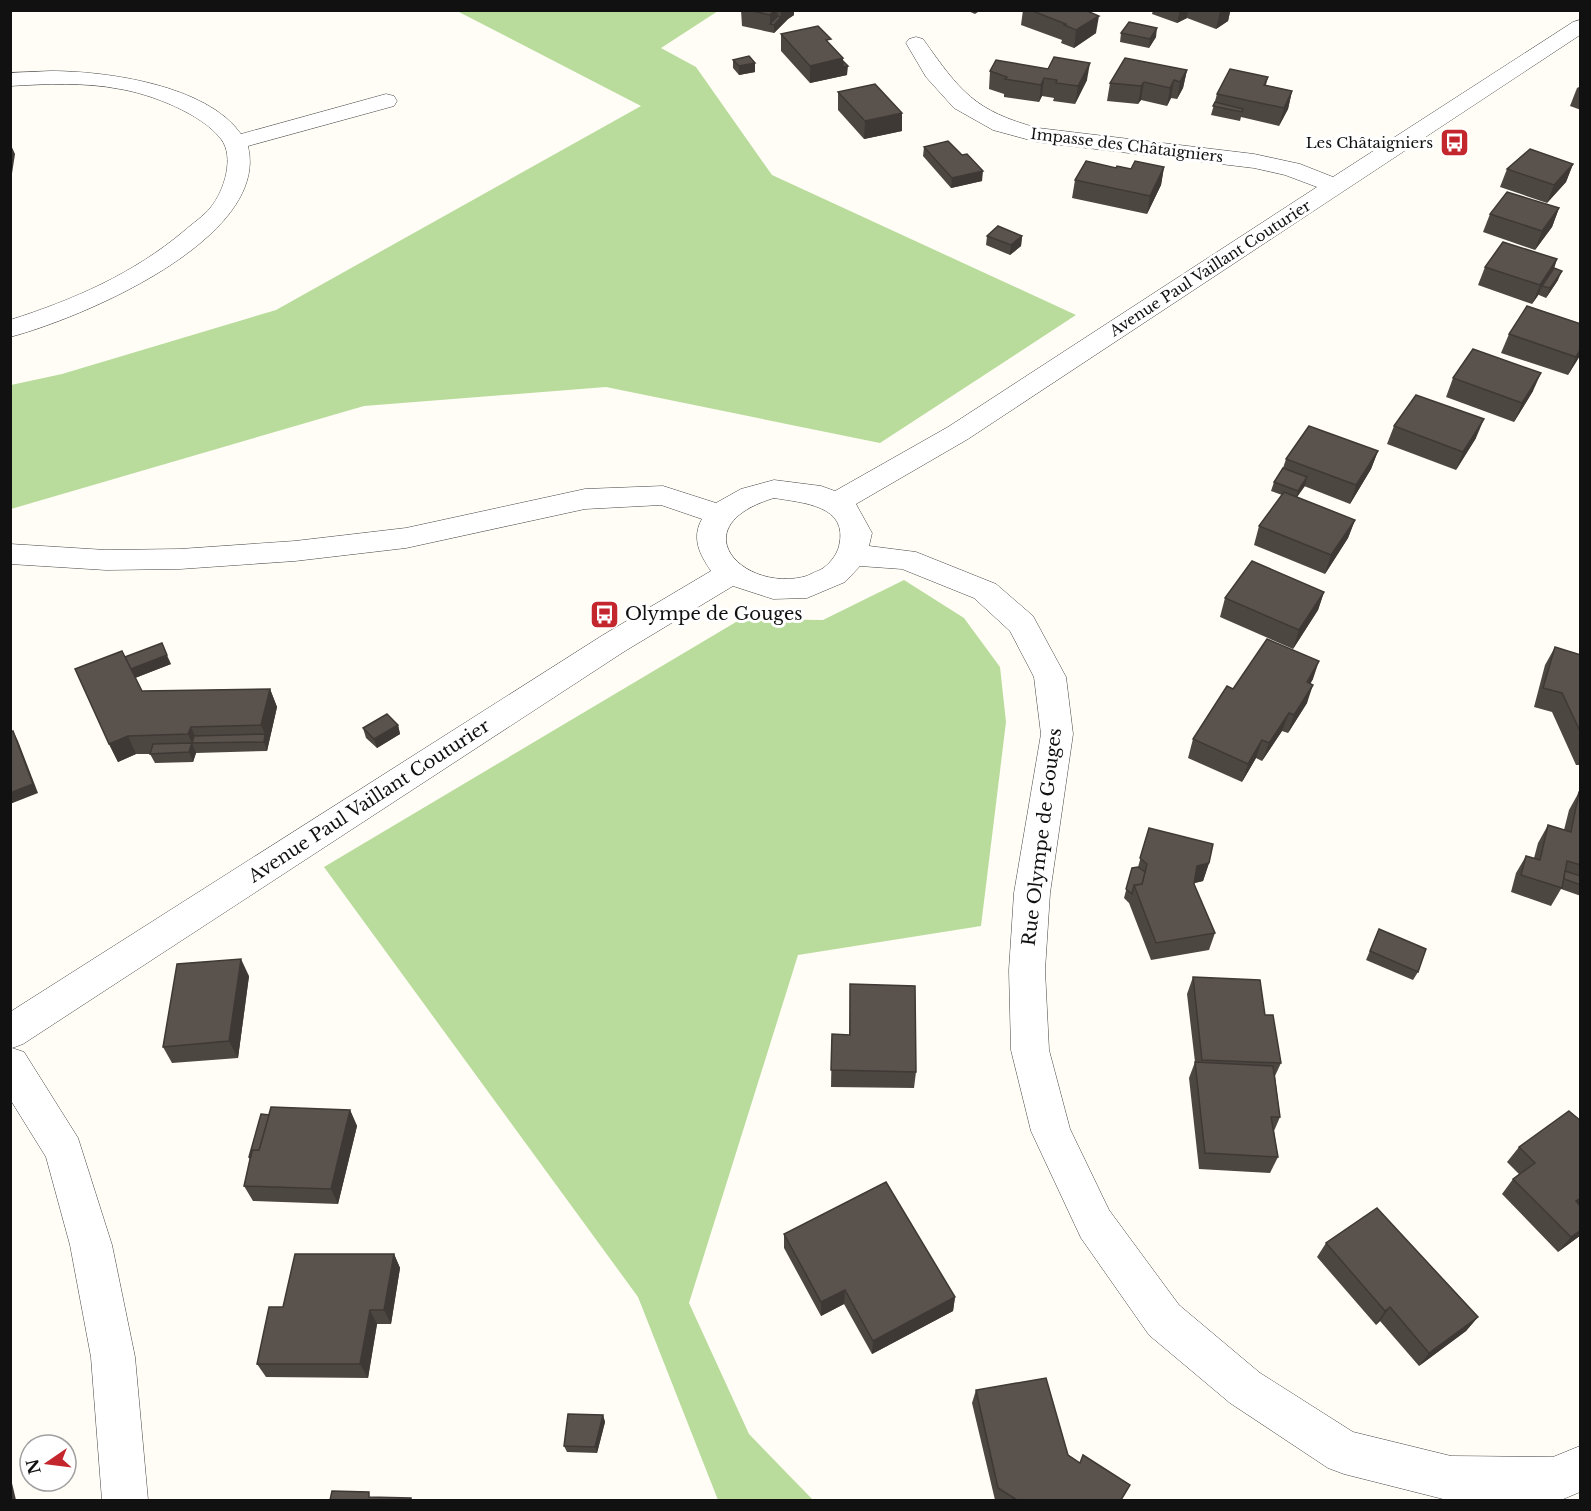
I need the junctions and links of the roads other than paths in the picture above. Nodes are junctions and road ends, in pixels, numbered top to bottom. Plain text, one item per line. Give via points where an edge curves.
1 (1571, 10) edge
2 (1581, 14) edge
3 (1581, 26) edge
4 (916, 43) dead end
5 (10, 80) edge
6 (386, 101) dead end
7 (235, 143) junction
8 (1334, 186) junction
9 (10, 329) edge
10 (836, 503) junction
11 (720, 515) junction
12 (10, 554) edge
13 (854, 555) junction
14 (730, 573) junction
15 (10, 1032) edge
16 (10, 1064) edge
17 (1581, 1468) edge
18 (125, 1500) edge

1 - 2 street
3 - 8 street, Avenue Paul Vaillant Couturier
4 - 8 street, Impasse des Châtaigniers via 934,72 962,103 1001,125 1037,135 1254,161 1292,169
5 - 7 street via 83,78 121,82 181,101 207,116
6 - 7 street
7 - 9 street via 239,157 236,181 223,208 190,239 109,293
8 - 10 street, Avenue Paul Vaillant Couturier via 958,433
10 - 11 street via 796,489 774,489 734,502
10 - 13 street via 856,527 859,541
11 - 12 street via 663,495 585,499 406,538 295,551 106,560
11 - 14 street via 712,529 711,545
13 - 14 street via 843,570 824,582 800,588 759,586
13 - 17 street, Rue Olympe de Gouges via 906,559 985,591 1022,624 1050,677 1057,734 1032,893 1027,970 1030,1050 1051,1131 1095,1224 1164,1320 1245,1388 1344,1452 1451,1479 1556,1480
14 - 15 street, Avenue Paul Vaillant Couturier
16 - 18 street via 64,1151 91,1245 113,1357

